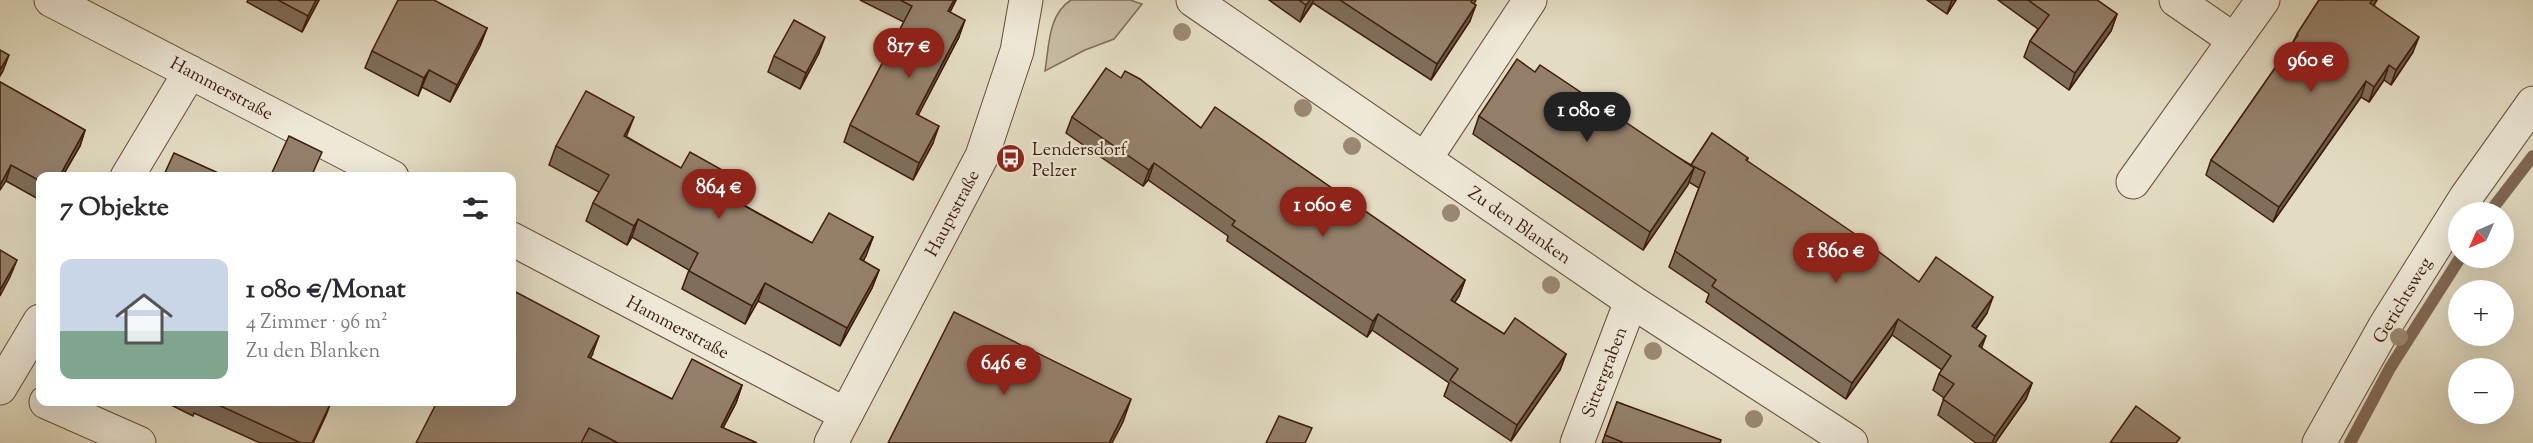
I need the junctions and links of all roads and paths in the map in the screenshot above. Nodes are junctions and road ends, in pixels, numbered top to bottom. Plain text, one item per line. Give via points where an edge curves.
1 (51, 0) edge
2 (1026, 0) edge
3 (1193, 0) edge
4 (1530, 0) edge
5 (2176, 0) edge
6 (2263, 0) edge
7 (2234, 39) junction
8 (190, 72) junction
9 (2533, 103) edge
10 (1425, 159) junction
11 (130, 172) edge
12 (382, 172) edge
13 (2133, 182) dead end
14 (516, 241) edge
15 (1631, 301) junction
16 (36, 328) edge
17 (2, 386) edge
18 (36, 399) edge
19 (55, 406) edge
20 (845, 414) junction
21 (139, 443) edge
22 (831, 443) edge
23 (1577, 443) edge
24 (1851, 443) edge
25 (2319, 443) edge

1 - 8 street, Hammerstraße
2 - 20 street, Hauptstraße via 1017,51 982,156
3 - 10 street, Zu den Blanken
4 - 10 street
5 - 7 street
6 - 7 street
7 - 13 street
8 - 11 street
8 - 12 street, Hammerstraße
9 - 25 street, Gerichtsweg via 2466,197 2385,326
10 - 15 street, Zu den Blanken
14 - 20 street, Hammerstraße
15 - 23 street, Sittergraben
15 - 24 street, Zu den Blanken
16 - 17 street
17 - 18 street
19 - 21 street
20 - 22 street, Hauptstraße

